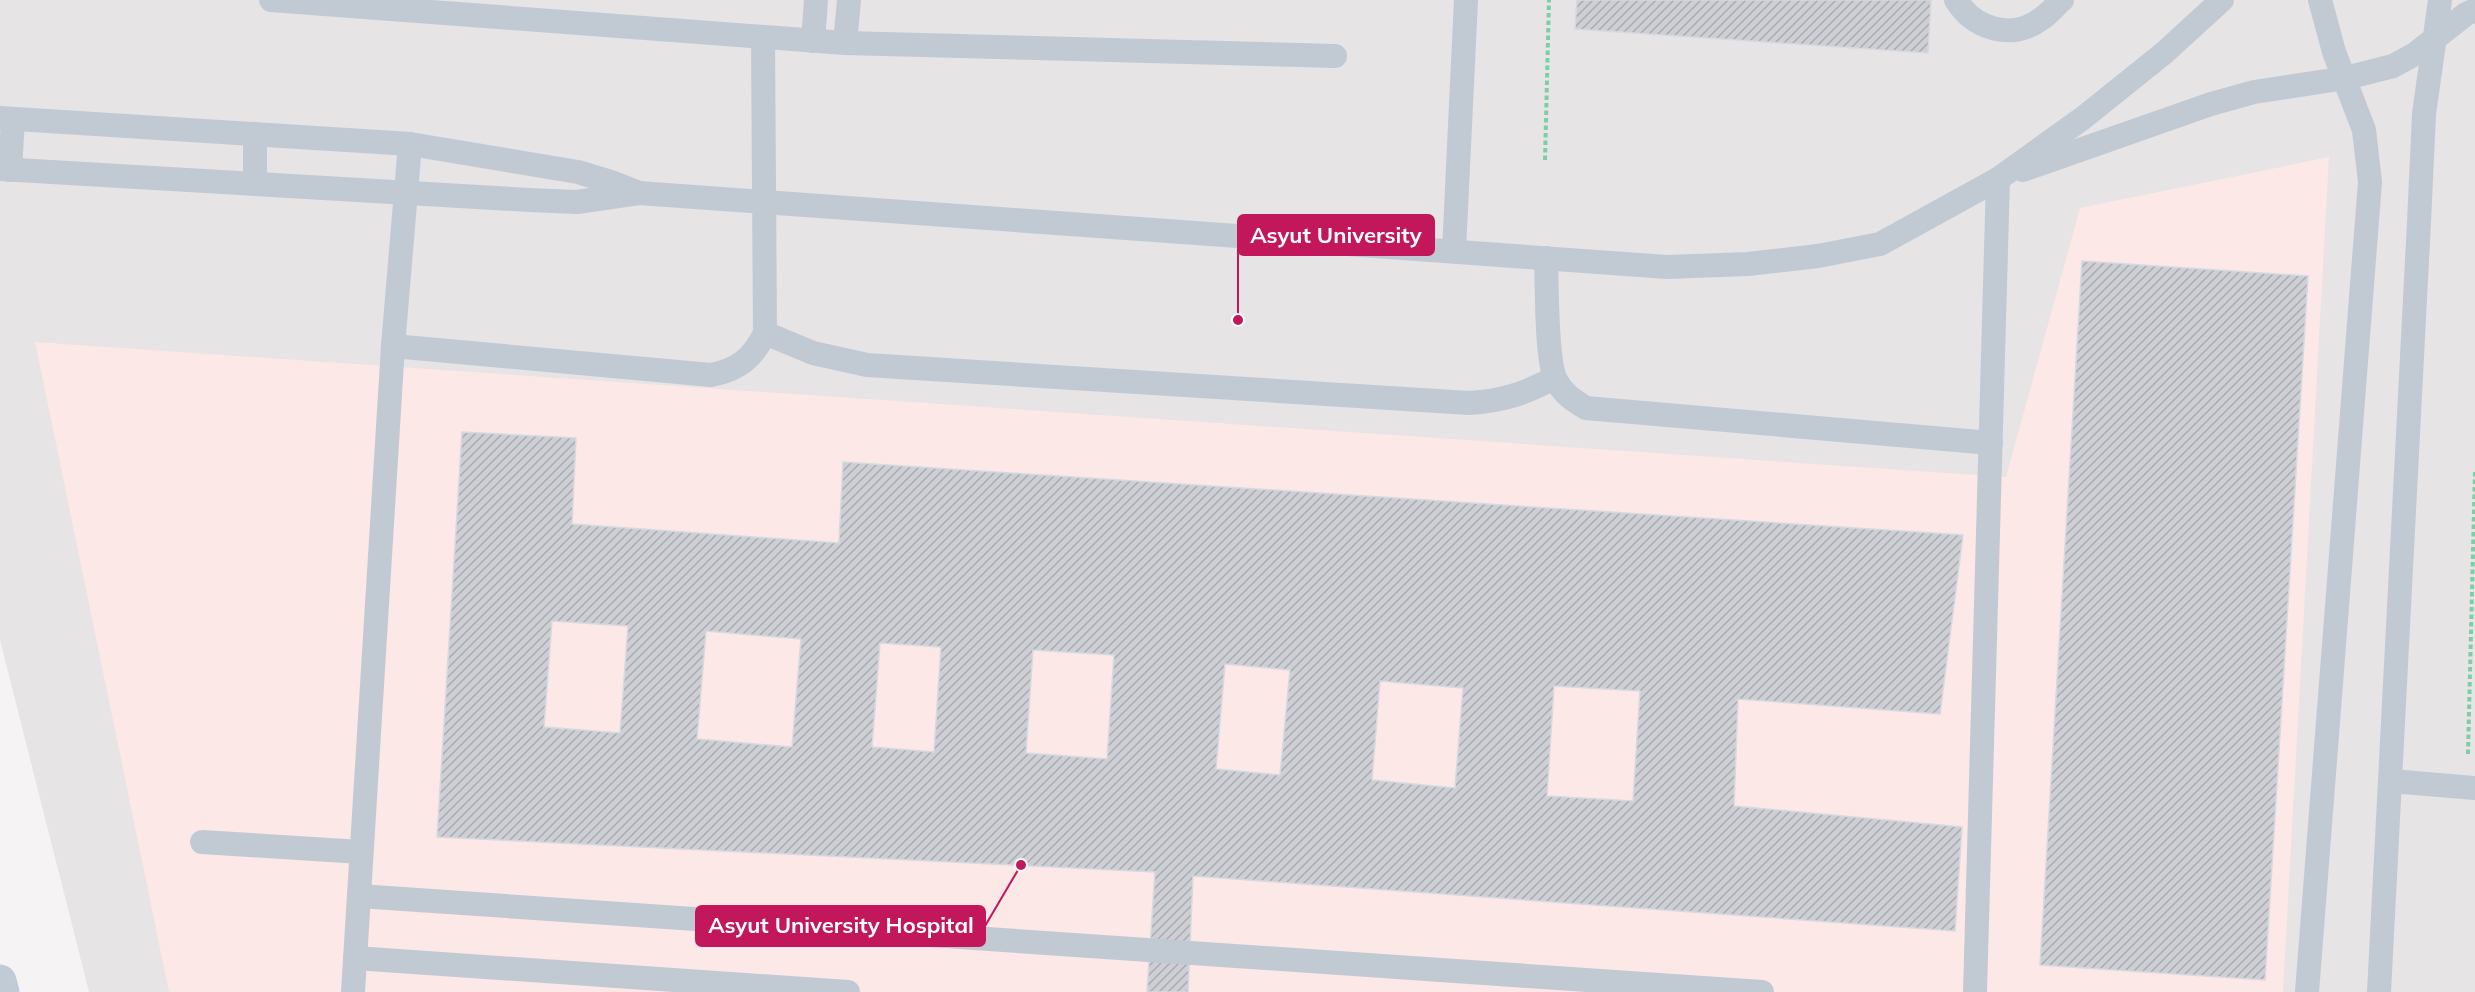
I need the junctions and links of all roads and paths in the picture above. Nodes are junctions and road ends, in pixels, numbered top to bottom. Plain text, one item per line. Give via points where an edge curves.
1 (271, 0) edge
2 (816, 0) edge
3 (849, 0) edge
4 (1466, 0) edge
5 (1549, 0) edge
6 (1956, 0) edge
7 (2062, 0) edge
8 (2222, 0) edge
9 (2320, 0) edge
10 (2440, 0) edge
11 (2475, 10) edge
12 (763, 37) junction
13 (2434, 39) junction
14 (813, 40) junction
15 (845, 43) junction
16 (1335, 56) dead end
17 (2346, 78) junction
18 (6, 119) edge
19 (255, 134) junction
20 (410, 144) junction
21 (1545, 160) dead end
22 (5, 169) edge
23 (1998, 179) junction
24 (255, 184) junction
25 (405, 192) junction
26 (639, 193) junction
27 (765, 201) junction
28 (1454, 251) junction
29 (1546, 258) junction
30 (765, 333) junction
31 (393, 346) junction
32 (1554, 378) junction
33 (1991, 443) junction
34 (2475, 470) edge
35 (2391, 781) junction
36 (2471, 788) edge
37 (202, 842) dead end
38 (361, 852) junction
39 (358, 896) junction
40 (355, 958) junction
41 (0, 981) edge
42 (3, 992) edge
43 (353, 992) edge
44 (848, 992) edge
45 (1761, 992) edge
46 (1975, 992) edge
47 (2307, 992) edge
48 (2379, 992) edge

1 - 12 lane
2 - 14 lane
3 - 15 lane
4 - 28 lane
5 - 21 path
6 - 7 lane via 1974,21 2008,31 2041,20
8 - 23 lane via 2083,118
9 - 17 lane via 2334,52
10 - 13 lane
11 - 13 lane
12 - 14 lane
12 - 27 lane
13 - 17 lane via 2393,66
13 - 35 lane via 2420,168
14 - 15 lane
15 - 16 lane
17 - 23 lane via 2254,92 2211,104
17 - 47 lane via 2364,130 2370,182
18 - 19 lane
18 - 22 lane
19 - 20 lane
19 - 24 lane
20 - 25 lane
20 - 26 lane via 578,172
22 - 24 lane
23 - 29 lane via 1880,244 1818,256 1667,267
23 - 33 lane
24 - 25 lane
25 - 26 lane via 577,202
25 - 31 lane
26 - 27 lane
27 - 28 lane
27 - 30 lane
28 - 29 lane
29 - 32 lane
30 - 31 lane via 758,349 745,363 711,375
30 - 32 lane via 813,353 867,365 1468,403 1529,392
31 - 38 lane
32 - 33 lane via 1567,397 1586,408
33 - 46 lane
34 - 36 path
35 - 36 lane
35 - 48 lane
37 - 38 lane
38 - 39 lane
39 - 40 lane
39 - 45 lane
40 - 43 lane
40 - 44 lane
41 - 42 main road

